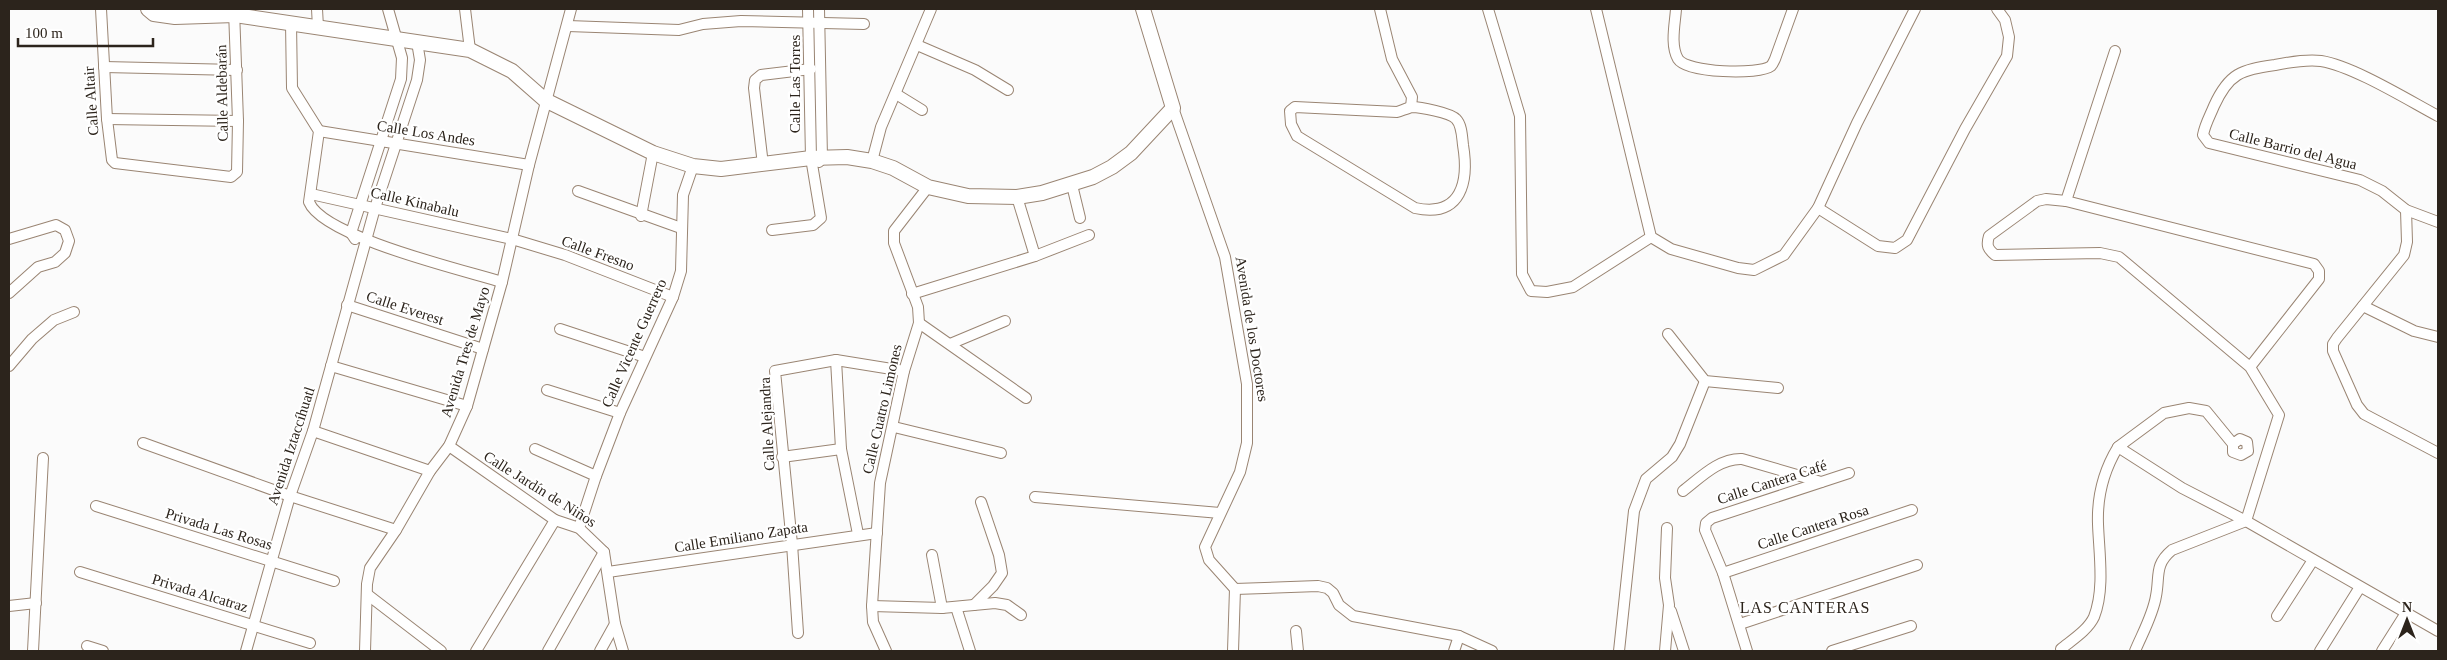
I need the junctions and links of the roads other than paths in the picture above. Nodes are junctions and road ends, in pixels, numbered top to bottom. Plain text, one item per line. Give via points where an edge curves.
1 (101, 9) edge
2 (148, 9) edge
3 (317, 9) edge
4 (388, 9) edge
5 (465, 9) edge
6 (571, 9) edge
7 (808, 9) edge
8 (819, 9) edge
9 (931, 9) edge
10 (1143, 9) edge
11 (1380, 9) edge
12 (1488, 9) edge
13 (1596, 9) edge
14 (1676, 9) edge
15 (1793, 9) edge
16 (1915, 9) edge
17 (1997, 9) edge
18 (234, 12) edge
19 (814, 22) junction
20 (291, 23) junction
21 (864, 24) dead end
22 (568, 26) junction
23 (318, 27) junction
24 (398, 39) junction
25 (417, 42) junction
26 (917, 45) junction
27 (470, 50) junction
28 (2115, 52) dead end
29 (104, 67) junction
30 (237, 70) junction
31 (811, 70) junction
32 (1008, 90) dead end
33 (896, 94) junction
34 (546, 100) junction
35 (1411, 107) junction
36 (1173, 108) junction
37 (922, 110) dead end
38 (2438, 116) edge
39 (107, 119) junction
40 (238, 121) junction
41 (318, 131) junction
42 (380, 141) junction
43 (396, 144) junction
44 (654, 153) junction
45 (872, 161) junction
46 (816, 163) junction
47 (529, 165) junction
48 (694, 166) junction
49 (763, 166) junction
50 (234, 176) joint
51 (1072, 185) junction
52 (928, 187) junction
53 (578, 191) dead end
54 (311, 194) junction
55 (1017, 197) junction
56 (2066, 200) junction
57 (360, 205) junction
58 (375, 208) junction
59 (1818, 208) junction
60 (2406, 210) junction
61 (641, 216) junction
62 (1080, 218) dead end
63 (2438, 222) edge
64 (681, 228) junction
65 (772, 230) dead end
66 (351, 234) junction
67 (1089, 234) dead end
68 (1651, 237) junction
69 (9, 239) edge
70 (512, 239) junction
71 (364, 245) junction
72 (1036, 256) junction
73 (502, 282) junction
74 (9, 293) edge
75 (912, 294) junction
76 (673, 297) junction
77 (347, 305) junction
78 (2363, 306) junction
79 (74, 312) dead end
80 (1004, 321) dead end
81 (919, 323) junction
82 (560, 329) dead end
83 (1668, 334) dead end
84 (2438, 337) edge
85 (950, 344) junction
86 (483, 349) junction
87 (644, 357) junction
88 (836, 360) junction
89 (9, 366) edge
90 (331, 366) junction
91 (2250, 367) junction
92 (904, 371) junction
93 (1706, 381) junction
94 (1778, 388) dead end
95 (547, 390) dead end
96 (1026, 398) dead end
97 (467, 406) junction
98 (620, 413) junction
99 (894, 426) junction
100 (313, 431) junction
101 (143, 443) dead end
102 (2233, 444) dead end
103 (448, 446) junction
104 (2118, 447) junction
105 (535, 449) dead end
106 (841, 449) junction
107 (1001, 453) dead end
108 (2438, 453) edge
109 (782, 457) junction
110 (43, 458) dead end
111 (430, 471) junction
112 (1849, 473) dead end
113 (596, 476) junction
114 (1821, 482) junction
115 (1683, 491) dead end
116 (290, 496) junction
117 (1036, 497) dead end
118 (981, 502) dead end
119 (96, 506) dead end
120 (1912, 510) dead end
121 (1220, 513) junction
122 (555, 520) junction
123 (2246, 522) junction
124 (579, 528) junction
125 (1667, 528) dead end
126 (396, 530) junction
127 (877, 532) junction
128 (858, 534) junction
129 (792, 544) junction
130 (604, 552) junction
131 (932, 556) dead end
132 (2313, 560) junction
133 (271, 561) junction
134 (1917, 565) dead end
135 (80, 572) dead end
136 (608, 572) junction
137 (1723, 573) junction
138 (334, 581) dead end
139 (2360, 587) junction
140 (1235, 589) junction
141 (368, 595) junction
142 (36, 603) junction
143 (974, 605) junction
144 (1669, 605) junction
145 (9, 606) edge
146 (872, 606) junction
147 (956, 607) junction
148 (942, 608) junction
149 (2406, 613) junction
150 (1021, 614) dead end
151 (2277, 616) dead end
152 (615, 624) junction
153 (1740, 624) junction
154 (253, 625) junction
155 (1911, 626) dead end
156 (1296, 631) dead end
157 (2438, 631) edge
158 (798, 633) dead end
159 (1459, 636) junction
160 (310, 643) dead end
161 (87, 646) dead end
162 (2061, 649) dead end
163 (33, 651) edge
164 (104, 651) edge
165 (246, 651) edge
166 (365, 651) edge
167 (441, 651) edge
168 (476, 651) edge
169 (548, 651) edge
170 (600, 651) edge
171 (623, 651) edge
172 (886, 651) edge
173 (970, 651) edge
174 (1233, 651) edge
175 (1298, 651) edge
176 (1454, 651) edge
177 (1492, 651) edge
178 (1619, 651) edge
179 (1665, 651) edge
180 (1684, 651) edge
181 (1747, 651) edge
182 (1832, 651) edge
183 (2135, 651) edge
184 (2320, 651) edge
185 (2382, 651) edge

1 - 29 street, Calle Altair
2 - 18 main road via 154,14 175,17
3 - 23 street
4 - 24 street
5 - 27 street
6 - 22 street, Avenida Tres de Mayo
7 - 19 street, Calle Las Torres
8 - 19 street, Calle Las Torres
9 - 26 street
10 - 36 main road, Avenida de los Doctores
11 - 35 street via 1392,60 1412,97
12 - 68 street via 1520,116 1522,274 1531,292 1574,287
13 - 68 street
14 - 15 street via 1674,38 1678,59 1685,66 1704,71 1759,70 1771,66
16 - 59 street
17 - 59 street via 2005,20 2009,37 2007,56 1907,240 1895,248 1878,246
18 - 20 main road
18 - 30 street, Calle Aldebarán
19 - 21 street
19 - 22 street via 741,21 679,30
19 - 31 street, Calle Las Torres
19 - 46 street, Calle Las Torres
20 - 23 main road
20 - 41 street via 292,88
22 - 34 street, Avenida Tres de Mayo
23 - 24 main road
24 - 25 main road
24 - 42 street via 402,58 401,80
25 - 27 main road
25 - 43 street, Avenida Iztaccíhuatl via 420,60 417,80
26 - 32 street via 975,70
26 - 33 street
27 - 34 main road via 512,71
28 - 56 street
29 - 30 street
29 - 39 street, Calle Altair
30 - 40 street, Calle Aldebarán
31 - 46 street, Calle Las Torres
31 - 49 street via 761,75 756,80 754,88
33 - 37 street
33 - 45 street via 881,127
34 - 44 main road
34 - 47 street, Avenida Tres de Mayo
35 - 35 street via 1448,114 1461,126 1466,161 1464,188 1449,205 1436,209 1415,208 1306,144 1291,124 1290,111 1295,107 1397,112
36 - 51 main road via 1125,158
36 - 121 street, Avenida de los Doctores via 1224,257 1247,384 1247,443 1240,472
38 - 60 street, Calle Barrio del Agua via 2347,69 2321,61 2250,69 2235,76 2223,86 2204,127 2203,135 2208,143 2360,180 2382,190
39 - 40 street
39 - 50 street, Calle Altair via 112,160 116,163
40 - 50 street, Calle Aldebarán
41 - 42 street, Calle Los Andes
41 - 54 street
42 - 43 street, Calle Los Andes
42 - 57 street
43 - 47 street, Calle Los Andes
43 - 58 street, Avenida Iztaccíhuatl
44 - 48 main road
44 - 61 street
45 - 46 main road via 847,157
45 - 52 main road
46 - 49 main road
46 - 65 street via 821,218 818,222
47 - 70 street, Avenida Tres de Mayo
48 - 49 main road via 721,169
48 - 64 street, Calle Vicente Guerrero via 683,195
51 - 55 main road
51 - 62 street
52 - 55 main road via 968,196
52 - 75 street, Calle Cuatro Limones via 894,231 894,242
53 - 61 street
54 - 57 street, Calle Kinabalu
54 - 66 street via 312,210
55 - 72 street
56 - 91 street via 2314,264 2320,271 2319,279
56 - 91 street via 2037,201 1989,236 1988,249 1995,255 2100,253 2119,257
57 - 58 street, Calle Kinabalu
57 - 66 street
58 - 70 street, Calle Kinabalu
58 - 71 street, Avenida Iztaccíhuatl
59 - 68 street via 1784,255 1754,270 1670,249
60 - 63 street, Calle Barrio del Agua
60 - 78 street via 2408,242 2404,255
61 - 64 street
64 - 76 street, Calle Vicente Guerrero via 681,272
66 - 71 street
67 - 72 street
69 - 74 street via 56,225 65,230 69,241 65,253 55,262 38,267
70 - 73 street, Avenida Tres de Mayo
70 - 76 street, Calle Fresno via 565,255
71 - 73 street
71 - 77 street, Avenida Iztaccíhuatl
72 - 75 street
73 - 86 street, Avenida Tres de Mayo
75 - 81 street, Calle Cuatro Limones via 918,307
76 - 87 street, Calle Vicente Guerrero
77 - 86 street, Calle Everest
77 - 90 street, Avenida Iztaccíhuatl
78 - 84 street via 2414,331
78 - 108 street via 2333,344 2333,351 2357,405 2364,414
79 - 89 street via 54,320
80 - 85 street
81 - 85 street
81 - 92 street, Calle Cuatro Limones
82 - 87 street
83 - 93 street
85 - 96 street
86 - 97 street, Avenida Tres de Mayo
87 - 98 street, Calle Vicente Guerrero
88 - 92 street, Calle Alejandra
88 - 106 street
88 - 109 street, Calle Alejandra via 775,371
90 - 97 street
90 - 100 street, Avenida Iztaccíhuatl
91 - 123 street via 2279,415
92 - 99 street, Calle Cuatro Limones
93 - 94 street
93 - 178 street via 1680,444 1672,457 1646,479 1640,492 1634,511
95 - 98 street
97 - 103 street, Avenida Tres de Mayo
98 - 113 street, Calle Vicente Guerrero
99 - 107 street
99 - 127 street, Calle Cuatro Limones via 880,484
100 - 111 street
100 - 116 street, Avenida Iztaccíhuatl
101 - 116 street
102 - 104 street via 2206,411 2188,408 2164,412
103 - 111 street, Avenida Tres de Mayo
103 - 122 street, Calle Jardín de Niños
104 - 123 street via 2182,488
104 - 162 street via 2107,465 2102,483 2098,522 2101,579 2094,617
105 - 113 street
106 - 109 street
106 - 128 street
109 - 129 street, Calle Alejandra
110 - 142 street
111 - 126 street, Avenida Tres de Mayo
112 - 114 street, Calle Cantera Café
113 - 124 street, Calle Vicente Guerrero
114 - 115 street via 1732,458 1723,461
114 - 137 street, Calle Cantera Café via 1712,518 1706,523 1705,530
116 - 126 street
116 - 133 street, Avenida Iztaccíhuatl
117 - 121 street
118 - 143 street via 1002,573
119 - 133 street, Privada Las Rosas
120 - 137 street, Calle Cantera Rosa
121 - 140 street, Avenida de los Doctores via 1205,547 1209,560
122 - 124 street, Calle Jardín de Niños
122 - 168 street
123 - 132 street
123 - 183 street via 2172,550 2162,558 2156,597
124 - 130 street, Calle Jardín de Niños
125 - 144 street via 1665,578
126 - 141 street, Avenida Tres de Mayo via 370,568
127 - 128 street, Calle Emiliano Zapata
127 - 146 street, Calle Cuatro Limones
128 - 129 street, Calle Emiliano Zapata
129 - 136 street, Calle Emiliano Zapata
129 - 158 street, Calle Alejandra
130 - 136 street
130 - 169 street
131 - 148 street
132 - 139 street
132 - 151 street
133 - 138 street, Privada Las Rosas
133 - 154 street, Avenida Iztaccíhuatl
134 - 153 street
135 - 154 street, Privada Alcatraz
136 - 152 street
137 - 153 street
139 - 149 street
139 - 184 street
140 - 159 street via 1318,586 1334,593 1339,605 1353,616
140 - 174 street
141 - 166 street, Avenida Tres de Mayo
141 - 167 street
142 - 145 street
142 - 163 street
143 - 147 street
143 - 150 street via 1001,604
144 - 179 street
144 - 180 street
146 - 148 street
146 - 172 street, Calle Cuatro Limones via 873,622
147 - 148 street
147 - 173 street
149 - 157 street
149 - 185 street
152 - 170 street
152 - 171 street
153 - 181 street
154 - 160 street, Privada Alcatraz
154 - 165 street, Avenida Iztaccíhuatl
155 - 182 street
156 - 175 street
159 - 176 street
159 - 177 street
161 - 164 street

